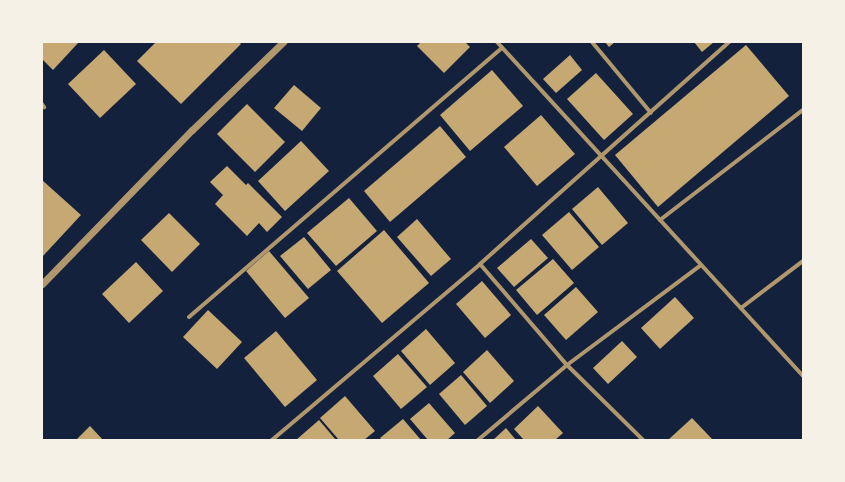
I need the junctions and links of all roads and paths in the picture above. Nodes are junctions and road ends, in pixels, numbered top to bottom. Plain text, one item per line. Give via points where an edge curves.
1 (283, 42) edge
2 (496, 42) edge
3 (592, 42) edge
4 (729, 42) edge
5 (502, 48) junction
6 (803, 110) edge
7 (651, 113) junction
8 (603, 156) junction
9 (660, 220) junction
10 (803, 261) edge
11 (480, 264) junction
12 (701, 265) junction
13 (42, 284) edge
14 (741, 308) junction
15 (189, 317) dead end
16 (567, 366) junction
17 (803, 376) edge
18 (272, 440) edge
19 (478, 440) edge
20 (643, 440) edge

1 - 13 street via 192,130
2 - 5 street
3 - 7 street
4 - 7 street
5 - 8 street
5 - 15 street
6 - 9 street
7 - 8 street
8 - 9 street
8 - 11 street
9 - 12 street
10 - 14 street
11 - 16 street
11 - 18 street
12 - 14 street
12 - 16 street
14 - 17 street
16 - 19 street
16 - 20 street

